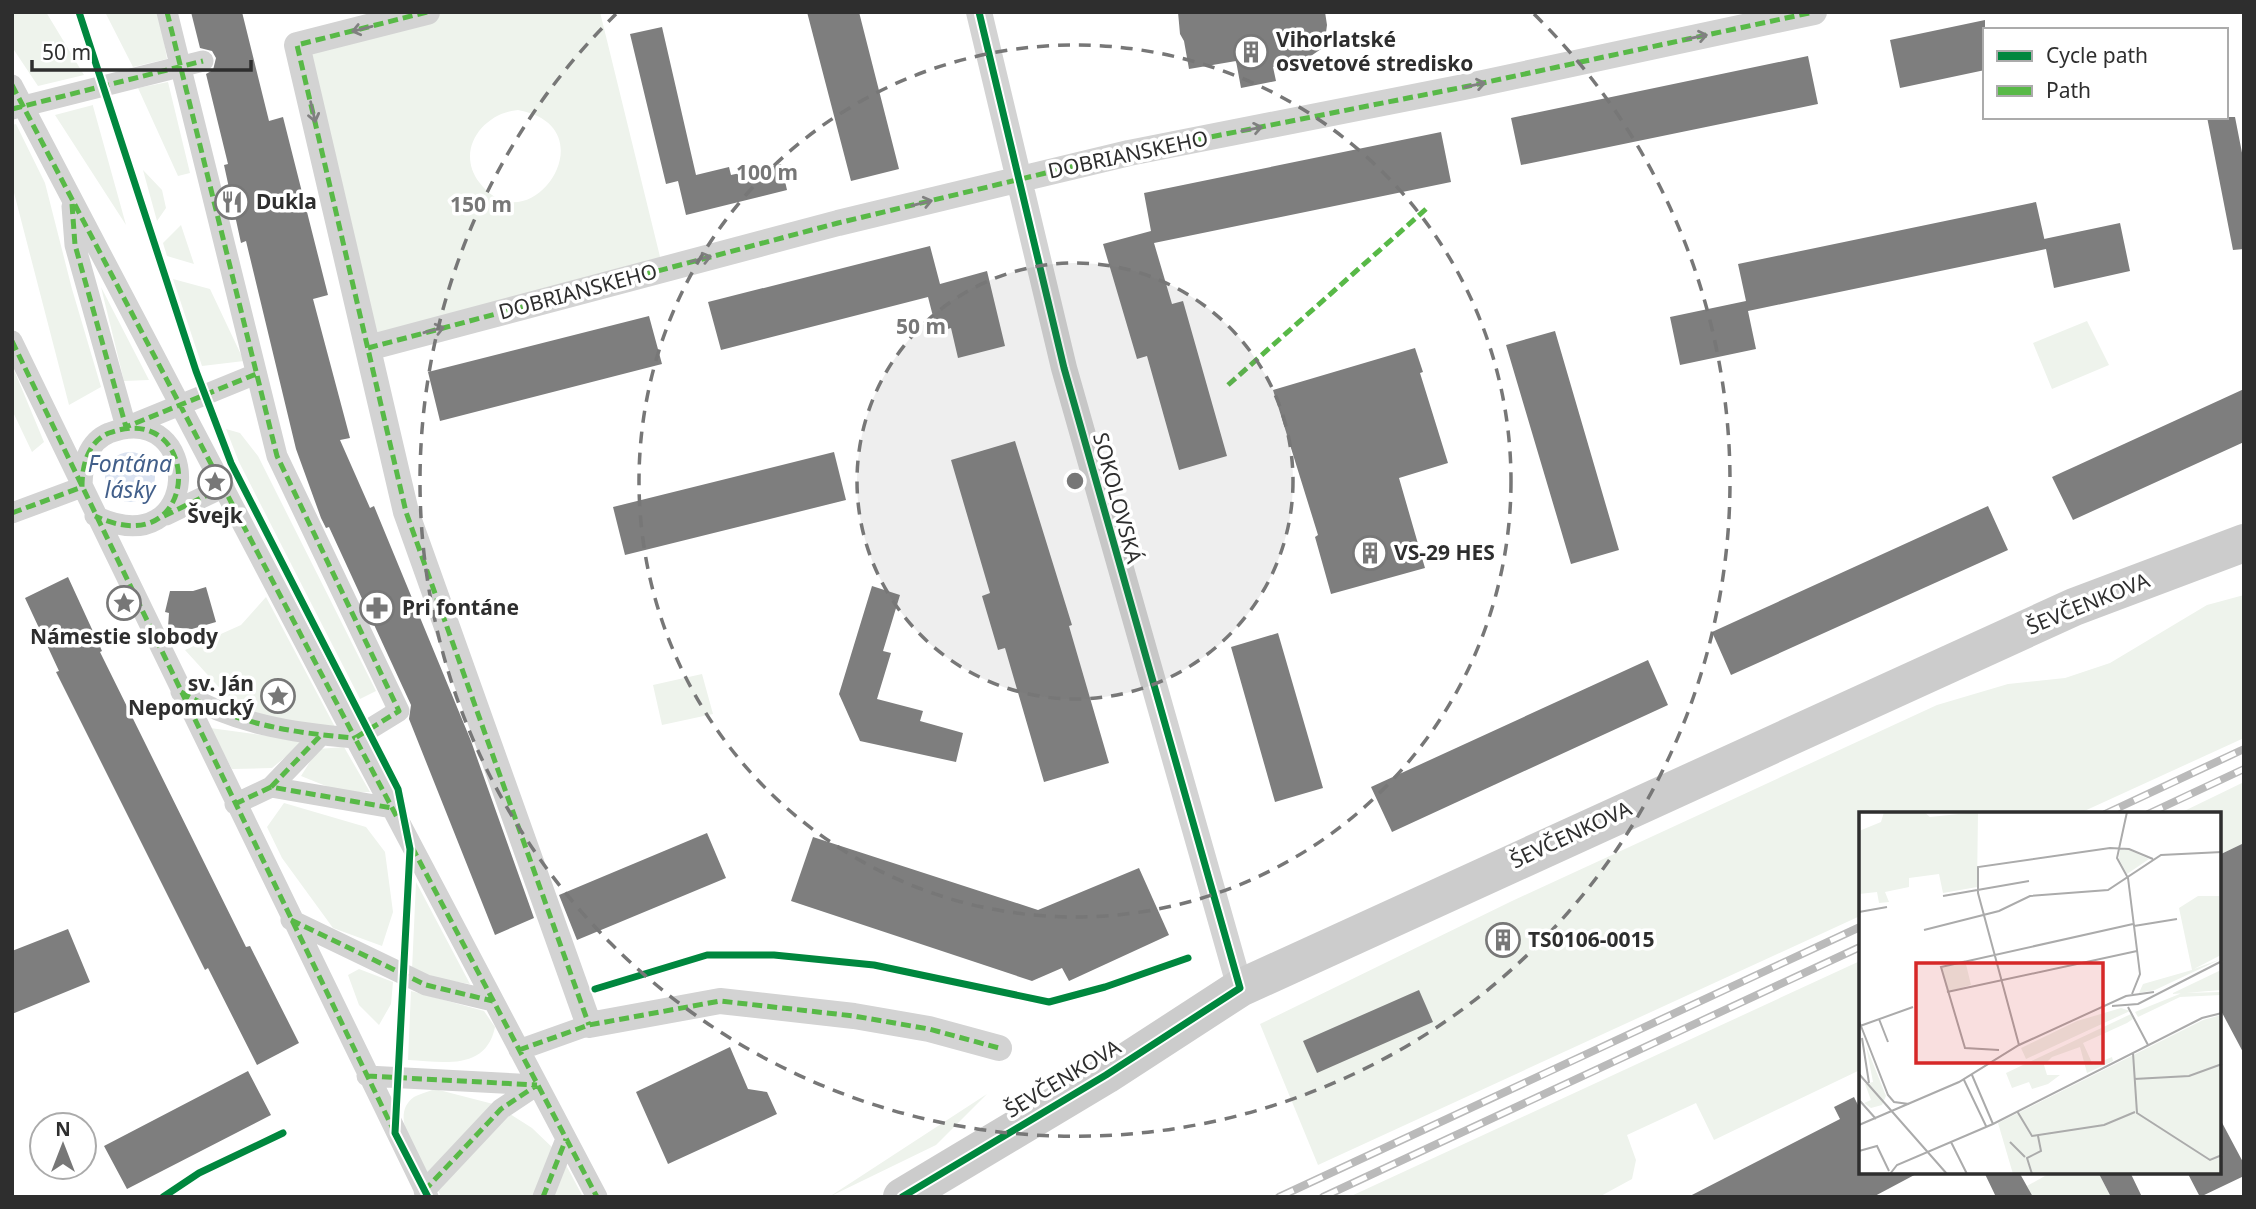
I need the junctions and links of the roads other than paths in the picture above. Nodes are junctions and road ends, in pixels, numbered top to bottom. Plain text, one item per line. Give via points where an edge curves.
1 (167, 12) edge
2 (427, 12) edge
3 (979, 12) edge
4 (1814, 12) edge
5 (203, 61) dead end
6 (181, 67) junction
7 (12, 85) edge
8 (18, 107) edge
9 (1018, 179) junction
10 (72, 199) junction
11 (12, 341) edge
12 (368, 348) junction
13 (256, 374) junction
14 (180, 405) junction
15 (126, 427) junction
16 (82, 488) junction
17 (224, 488) junction
18 (12, 513) edge
19 (95, 516) junction
20 (164, 516) junction
21 (2239, 546) edge
22 (181, 692) junction
23 (321, 735) junction
24 (355, 738) junction
25 (271, 787) junction
26 (235, 804) junction
27 (392, 808) junction
28 (291, 920) junction
29 (1240, 988) junction
30 (493, 1001) junction
31 (589, 1025) junction
32 (999, 1048) dead end
33 (519, 1050) junction
34 (366, 1076) junction
35 (537, 1086) junction
36 (566, 1139) junction
37 (426, 1194) edge
38 (542, 1197) edge
39 (597, 1197) edge
40 (902, 1197) edge

1 - 6 street
2 -> 12 street via 298,45
3 - 9 street, SOKOLOVSKÁ
9 -> 4 street, DOBRIANSKEHO
5 - 6 street
6 - 8 street
6 - 13 street
7 - 8 street
8 - 10 street
12 -> 9 street, DOBRIANSKEHO
9 - 29 street, SOKOLOVSKÁ via 1118,566
10 - 14 street
10 - 15 street via 75,245
11 - 16 street
12 - 31 street via 405,512
13 - 14 street
13 - 24 street via 277,456 398,711
14 - 15 street
14 - 17 street
15 - 16 street via 104,436 89,450
15 - 20 street via 152,431 172,448 180,472 177,496
16 - 18 street
16 - 19 street
17 - 20 street
17 - 24 street
19 - 20 street via 116,525 143,526
19 - 22 street
21 - 29 main road, ŠEVČENKOVA via 2074,607
22 - 23 street via 211,710 281,730
22 - 26 street
23 - 24 street
23 - 25 street
24 - 27 street
25 - 26 street
25 - 27 street
26 - 28 street
27 - 30 street
28 - 30 street via 426,985
28 - 34 street
29 - 40 main road, ŠEVČENKOVA via 1106,1075
30 - 33 street
31 - 32 street via 720,1001 866,1018
31 - 33 street
33 - 35 street
34 - 35 street
34 - 37 street
35 - 36 street
35 - 37 street via 500,1109
36 - 38 street
36 - 39 street

